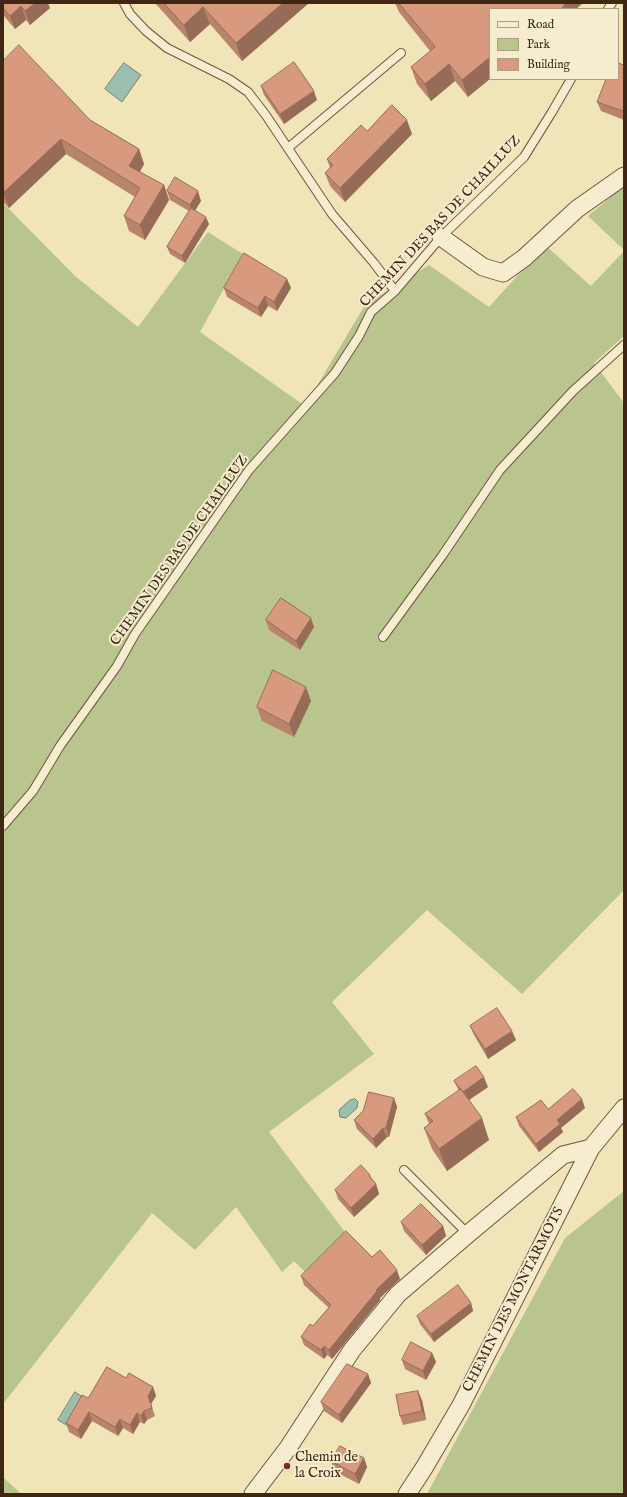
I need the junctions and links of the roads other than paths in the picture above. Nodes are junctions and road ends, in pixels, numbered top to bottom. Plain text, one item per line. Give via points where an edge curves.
1 (124, 3) edge
2 (401, 53) dead end
3 (570, 80) edge
4 (288, 148) junction
5 (624, 176) edge
6 (441, 237) junction
7 (395, 291) junction
8 (624, 345) edge
9 (383, 637) dead end
10 (3, 826) edge
11 (624, 1108) edge
12 (591, 1148) junction
13 (404, 1170) dead end
14 (468, 1234) junction
15 (253, 1494) edge
16 (407, 1494) edge

1 - 4 lane via 130,14 146,31 167,48 248,92
2 - 4 lane
3 - 6 lane, CHEMIN DES BAS DE CHAILLUZ via 524,157
4 - 7 lane via 332,214
5 - 6 street via 577,209 504,273 483,267
6 - 7 lane, CHEMIN DES BAS DE CHAILLUZ
7 - 10 lane, CHEMIN DES BAS DE CHAILLUZ via 371,312 335,373 249,470 135,634 117,666 60,746 33,791
8 - 9 lane via 573,391 500,470
11 - 12 street, CHEMIN DES MONTARMOTS
12 - 14 street via 563,1155
12 - 16 street, CHEMIN DES MONTARMOTS via 461,1405
13 - 14 lane
14 - 15 street via 398,1294 352,1350 288,1448

